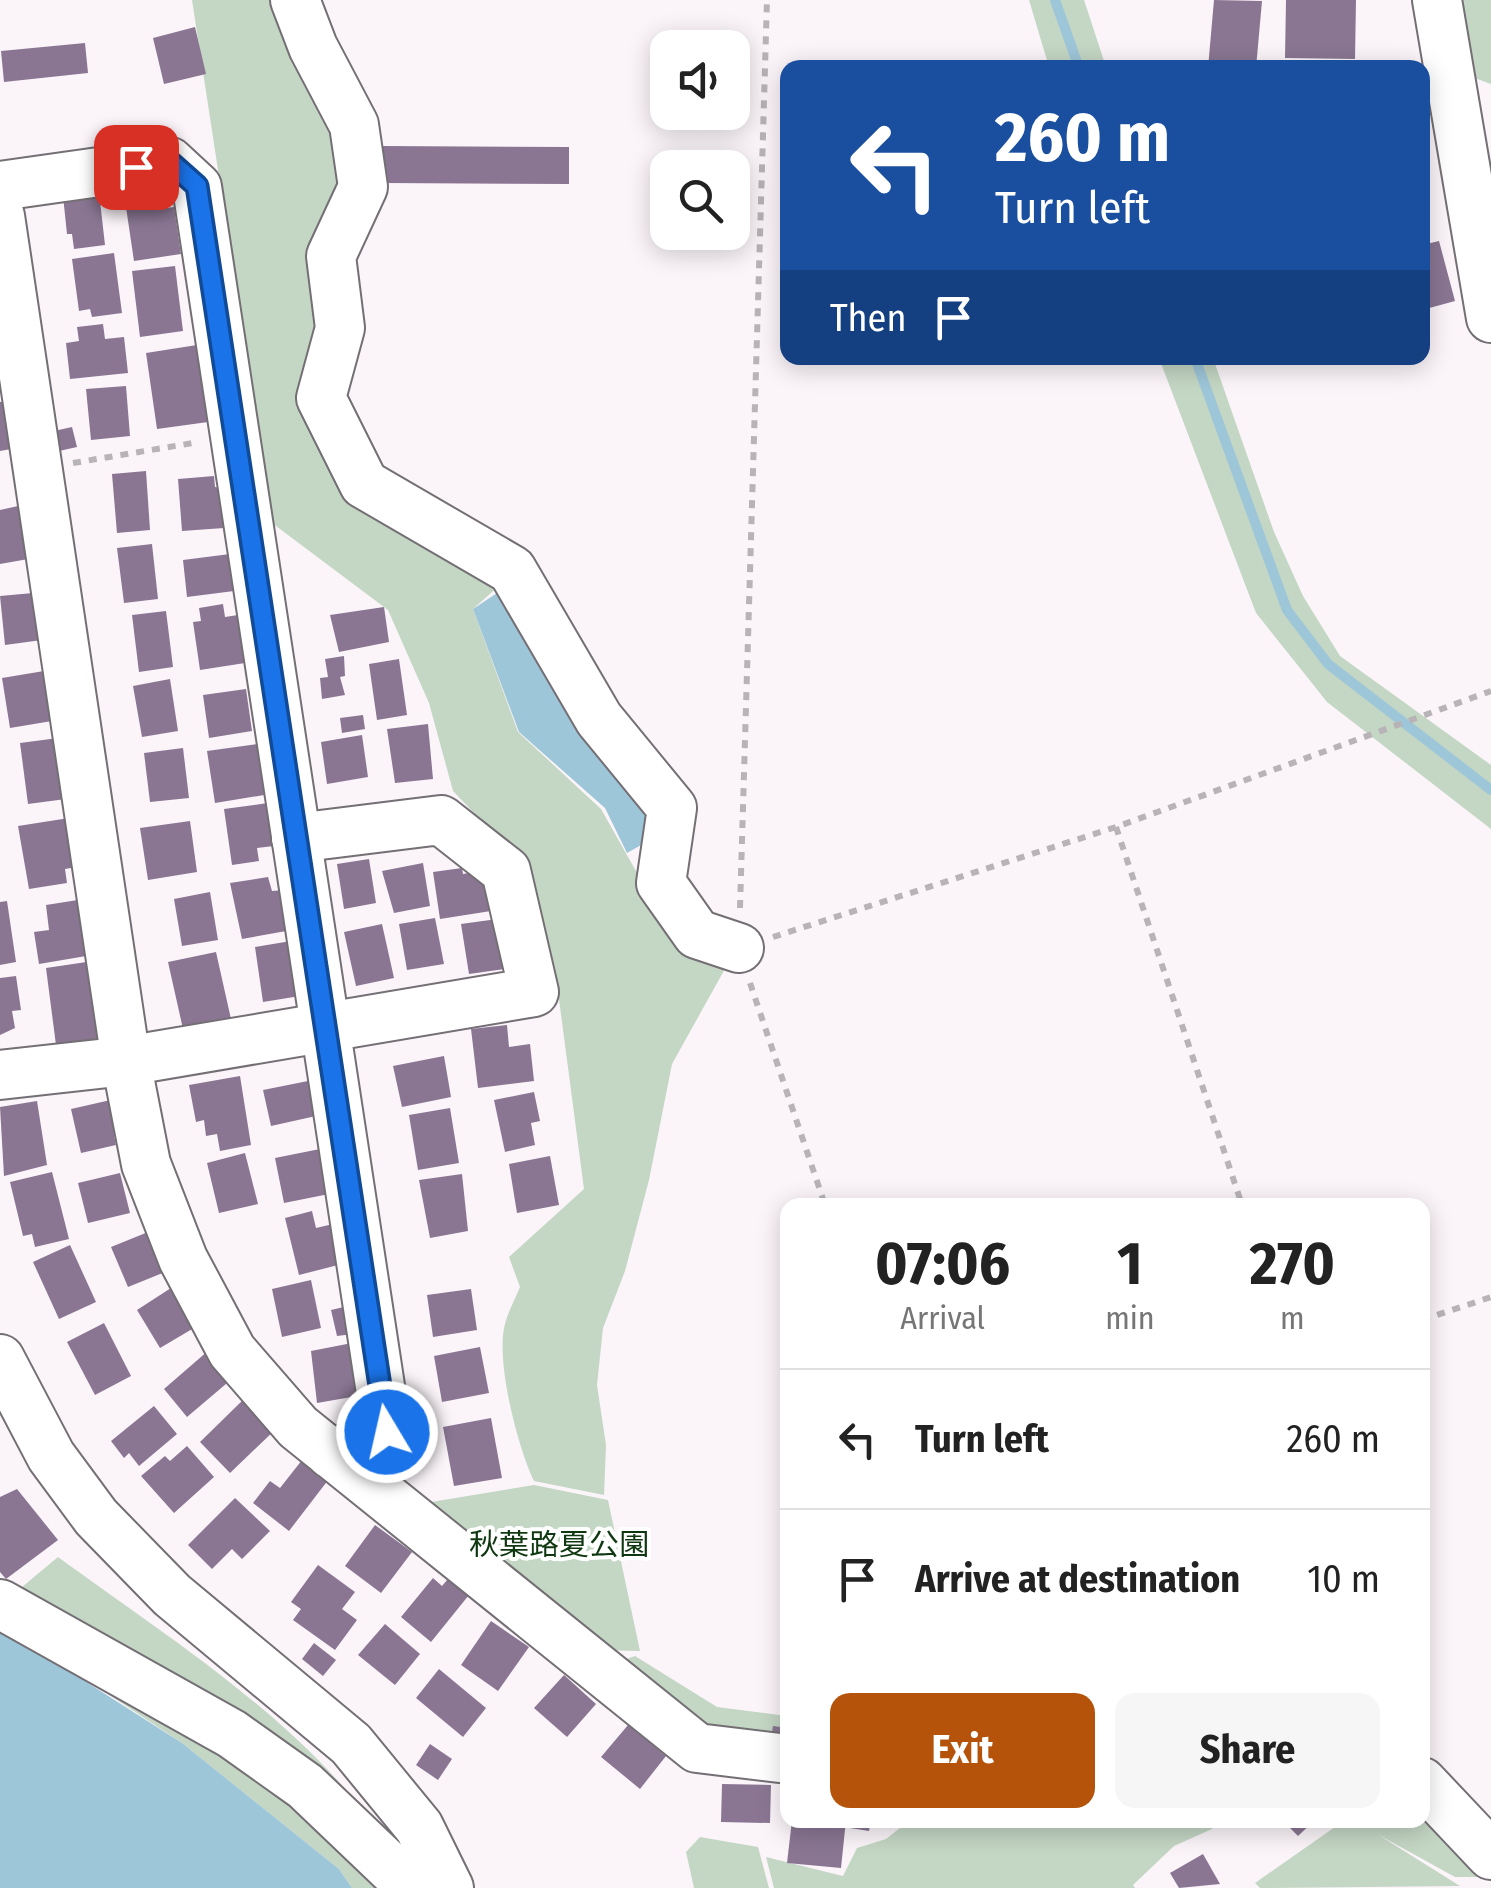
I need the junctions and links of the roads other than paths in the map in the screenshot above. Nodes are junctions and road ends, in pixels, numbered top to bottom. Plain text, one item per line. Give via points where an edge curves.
1 (296, 0) edge
2 (1437, 0) edge
3 (1472, 107) edge
4 (0, 186) edge
5 (0, 216) edge
6 (1491, 318) edge
7 (296, 838) junction
8 (738, 948) road end
9 (325, 1028) junction
10 (126, 1061) junction
11 (0, 1075) edge
12 (7, 1389) edge
13 (331, 1454) junction
14 (0, 1604) edge
15 (780, 1758) edge
16 (1430, 1790) edge
17 (1491, 1855) edge
18 (412, 1888) edge
19 (449, 1888) edge

1 - 8 street via 312,47 354,124 364,187 331,256 340,328 320,398 364,484 512,570 599,718 672,808 661,883 698,934
2 - 3 street
3 - 6 street
4 - 7 street via 170,162 197,186
5 - 10 street
7 - 9 street
7 - 9 street via 441,820 506,871 534,992
9 - 10 street
9 - 13 street via 387,1432
10 - 11 street
10 - 13 street via 146,1164 182,1259 232,1352 298,1428
12 - 19 street via 96,1517 172,1595 351,1744 419,1826
13 - 15 street via 697,1748
14 - 18 street via 232,1734 304,1786
16 - 17 street

